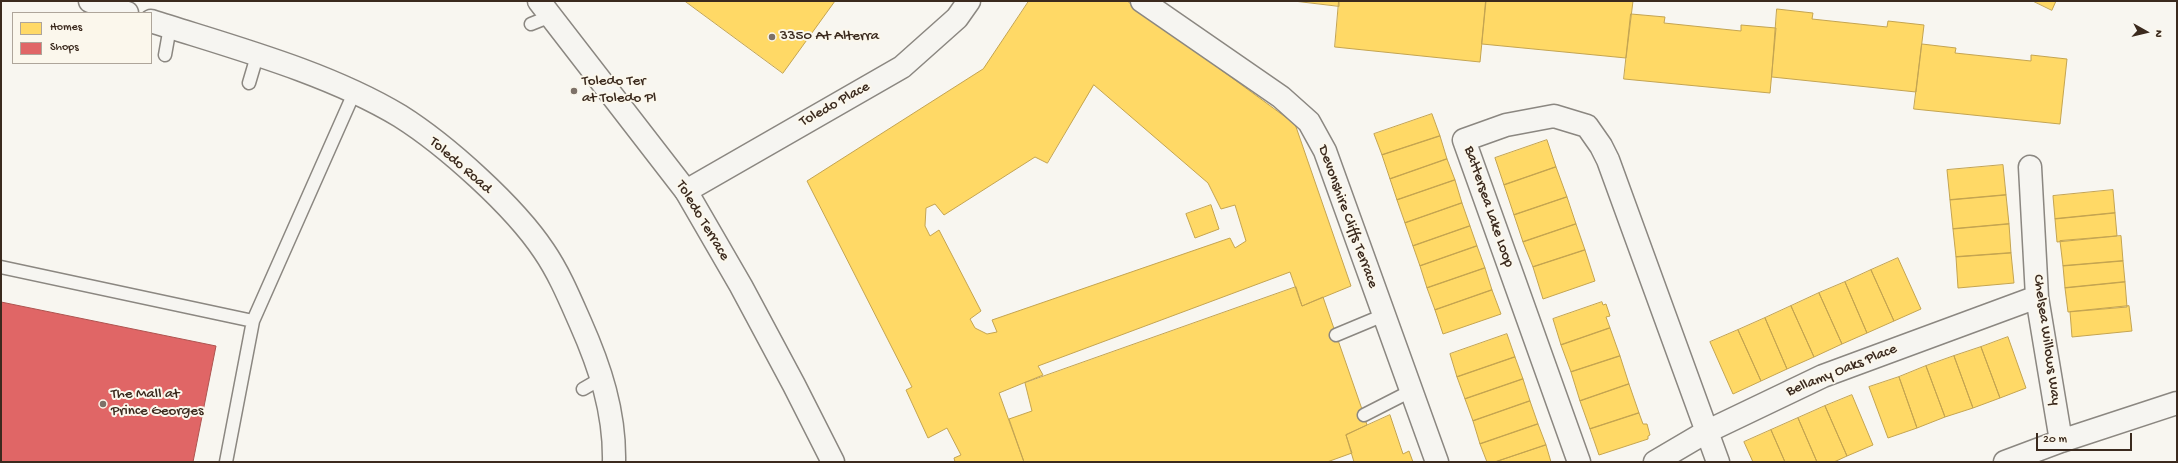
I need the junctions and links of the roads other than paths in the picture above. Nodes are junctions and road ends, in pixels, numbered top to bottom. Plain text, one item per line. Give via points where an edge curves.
1 (90, 1) edge
2 (969, 1) edge
3 (1142, 1) edge
4 (545, 8) edge
5 (88, 12) edge
6 (124, 12) edge
7 (160, 24) edge
8 (531, 24) dead end
9 (165, 55) dead end
10 (257, 56) junction
11 (248, 83) dead end
12 (354, 93) junction
13 (2030, 167) dead end
14 (686, 191) junction
15 (1, 266) edge
16 (2037, 296) junction
17 (1384, 315) junction
18 (253, 321) junction
19 (1336, 335) dead end
20 (602, 378) junction
21 (583, 389) dead end
22 (1411, 390) junction
23 (2177, 403) edge
24 (1364, 415) dead end
25 (1706, 432) junction
26 (2061, 440) junction
27 (226, 462) edge
28 (614, 462) edge
29 (833, 462) edge
30 (1437, 462) edge
31 (1580, 462) edge
32 (1655, 462) edge
33 (1718, 462) edge
34 (2004, 462) edge

1 - 5 lane
1 - 6 street
2 - 14 street, Toledo Place via 957,18 902,67
3 - 17 street, Devonshire Cliffs Terrace via 1282,98 1309,122 1325,151
4 - 8 lane
4 - 14 street, Toledo Terrace
7 - 9 lane
7 - 10 street, Toledo Road
10 - 11 lane
10 - 12 street, Toledo Road via 311,74
12 - 18 lane
12 - 20 street, Toledo Road via 400,117 452,156 516,216 543,250 563,282
13 - 16 street, Chelsea Willows Way
14 - 29 street, Toledo Terrace via 741,286
15 - 18 lane
16 - 25 street, Bellamy Oaks Place via 1823,376
16 - 26 street, Chelsea Willows Way
17 - 19 lane
17 - 22 street, Devonshire Cliffs Terrace
18 - 27 lane
20 - 21 lane
20 - 28 street, Toledo Road via 611,414
22 - 24 lane
22 - 30 street, Devonshire Cliffs Terrace
23 - 26 street
25 - 31 street, Battersea Lake Loop via 1601,146 1587,126 1554,116 1506,125 1464,140
25 - 32 street, Bellamy Oaks Place
25 - 33 street, Battersea Lake Loop
26 - 34 street

